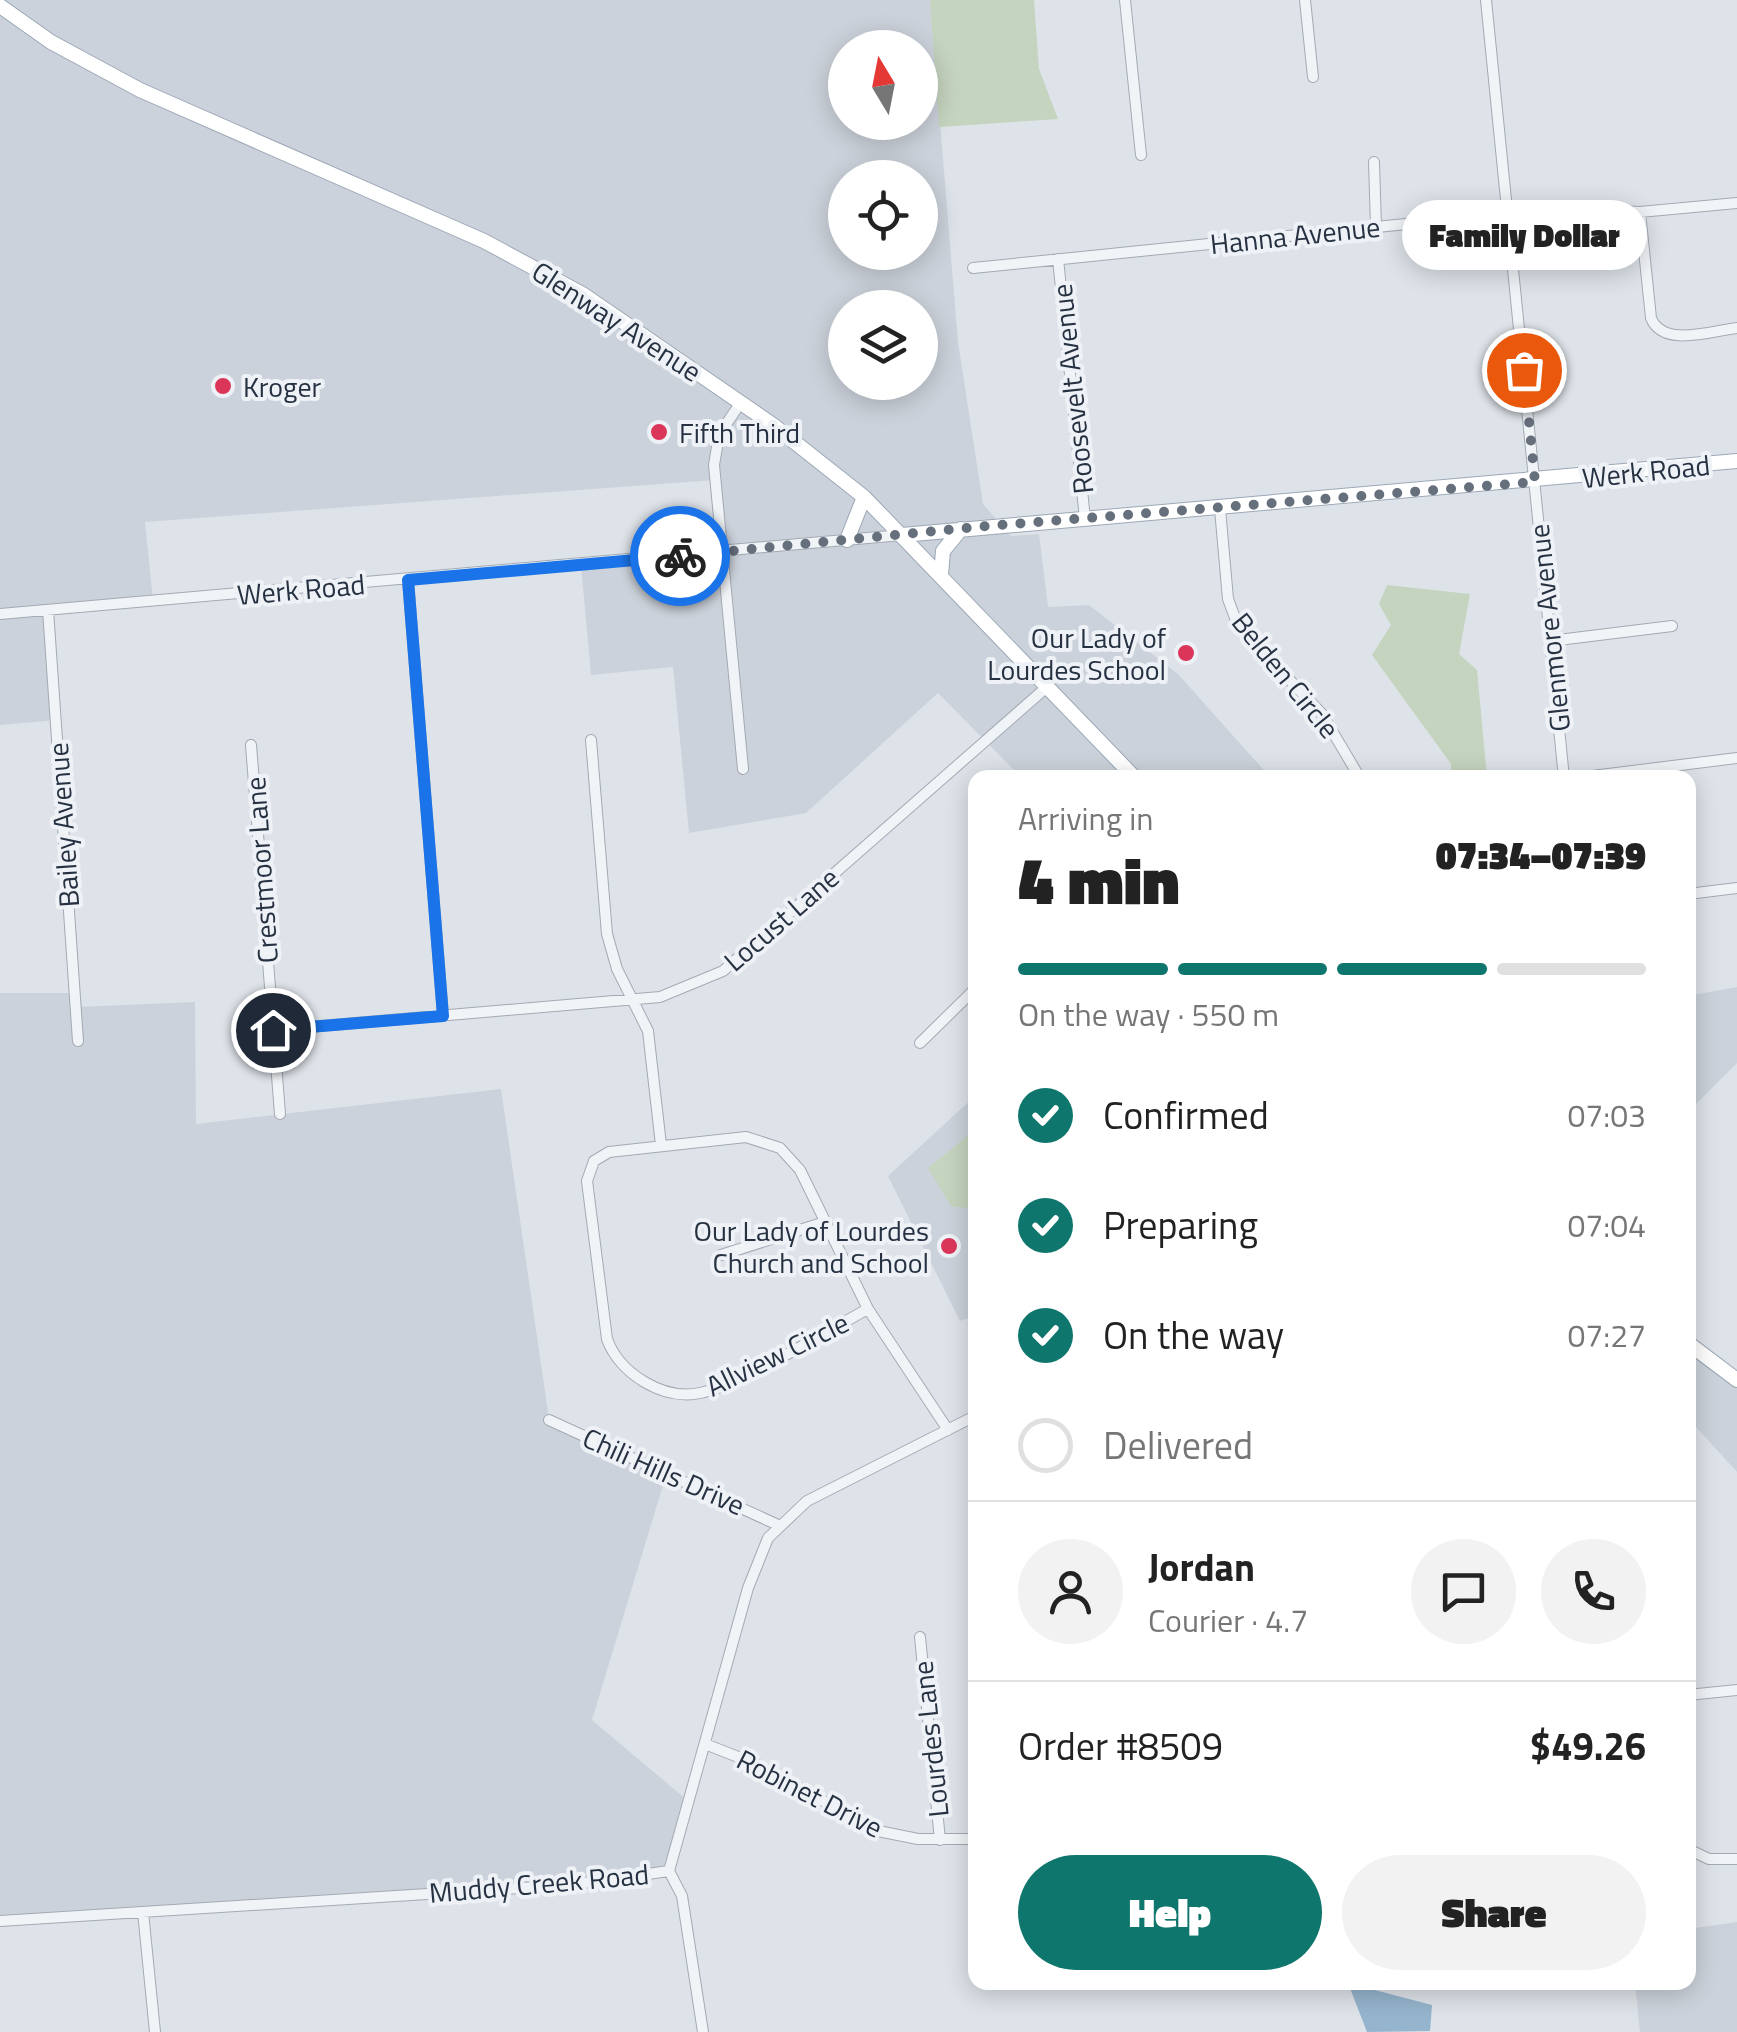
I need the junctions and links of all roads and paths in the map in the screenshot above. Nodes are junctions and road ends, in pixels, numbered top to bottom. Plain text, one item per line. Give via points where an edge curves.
1 (1125, 0) edge
2 (1305, 0) edge
3 (1486, 0) edge
4 (0, 6) edge
5 (1313, 77) dead end
6 (1140, 155) dead end
7 (1374, 162) dead end
8 (1737, 203) edge
9 (1640, 212) junction
10 (1508, 214) junction
11 (1376, 227) junction
12 (1058, 259) junction
13 (973, 268) dead end
14 (1737, 328) edge
15 (741, 402) junction
16 (1737, 462) edge
17 (1535, 482) junction
18 (864, 496) junction
19 (1220, 509) junction
20 (1085, 519) junction
21 (961, 529) junction
22 (902, 535) junction
23 (848, 540) junction
24 (724, 552) junction
25 (941, 575) junction
26 (408, 580) junction
27 (48, 610) junction
28 (0, 614) edge
29 (1672, 626) dead end
30 (1550, 641) junction
31 (1048, 686) junction
32 (591, 740) dead end
33 (251, 745) dead end
34 (1737, 758) edge
35 (743, 770) dead end
36 (1127, 770) edge
37 (1355, 770) edge
38 (1563, 770) edge
39 (1640, 770) edge
40 (1737, 888) edge
41 (1696, 893) edge
42 (968, 996) edge
43 (632, 998) junction
44 (443, 1016) junction
45 (273, 1030) junction
46 (78, 1041) dead end
47 (920, 1043) dead end
48 (280, 1114) dead end
49 (661, 1145) junction
50 (825, 1222) junction
51 (721, 1255) dead end
52 (868, 1309) junction
53 (1696, 1348) edge
54 (1737, 1380) edge
55 (549, 1420) dead end
56 (968, 1420) edge
57 (948, 1430) junction
58 (778, 1525) junction
59 (920, 1637) dead end
60 (1737, 1690) edge
61 (1696, 1694) edge
62 (705, 1744) junction
63 (940, 1840) junction
64 (968, 1840) edge
65 (1696, 1853) edge
66 (1737, 1859) edge
67 (668, 1871) junction
68 (143, 1912) junction
69 (0, 1921) edge
70 (155, 2032) edge
71 (703, 2032) edge

1 - 6 street
2 - 5 street
3 - 10 street, Glenmore Avenue
4 - 15 main road, Glenway Avenue via 140,90 537,268
7 - 11 street
8 - 9 street, Hanna Avenue
9 - 10 street, Hanna Avenue
9 - 14 street via 1651,318 1658,330 1670,336
10 - 11 street, Hanna Avenue
10 - 17 street, Glenmore Avenue
11 - 12 street, Hanna Avenue
12 - 13 street, Hanna Avenue
12 - 20 street, Roosevelt Avenue
15 - 18 main road, Glenway Avenue
15 - 24 street via 714,456
16 - 17 main road, Werk Road
17 - 19 main road, Werk Road
17 - 30 street, Glenmore Avenue
18 - 22 main road, Glenway Avenue
18 - 23 main road
19 - 20 main road, Werk Road
19 - 37 street, Belden Circle via 1228,600 1238,626 1322,714
20 - 21 main road, Werk Road
21 - 22 main road, Werk Road
21 - 25 main road via 943,551
22 - 23 street, Werk Road
22 - 25 main road, Glenway Avenue
23 - 24 street, Werk Road
24 - 26 street, Werk Road
24 - 35 street
25 - 31 main road, Glenway Avenue
26 - 27 street, Werk Road
26 - 44 street
27 - 28 street, Werk Road
27 - 46 street, Bailey Avenue
29 - 30 street
30 - 38 street, Glenmore Avenue
31 - 36 main road, Glenway Avenue
31 - 43 street, Locust Lane via 723,972 684,990
32 - 43 street via 607,934
33 - 45 street, Crestmoor Lane
34 - 39 street
40 - 41 street
42 - 47 street
43 - 44 street, Locust Lane
43 - 49 street via 648,1031
44 - 45 street, Locust Lane
45 - 48 street, Crestmoor Lane
49 - 50 street, Allview Circle via 746,1137 771,1142 800,1170
49 - 52 street, Allview Circle via 609,1152 588,1172 606,1339 626,1370 664,1390 702,1393
50 - 51 street
50 - 52 street, Allview Circle
52 - 57 street, Allview Circle
53 - 54 main road
55 - 58 street, Chili Hills Drive
56 - 57 street, Muddy Creek Road
57 - 58 street, Muddy Creek Road via 807,1501
58 - 62 street, Muddy Creek Road via 758,1558
59 - 63 street, Lourdes Lane
60 - 61 street
62 - 63 street, Robinet Drive via 756,1764 878,1831
62 - 67 street, Muddy Creek Road
63 - 64 street, Robinet Drive
65 - 66 street
67 - 68 street, Muddy Creek Road via 570,1885
67 - 71 street via 682,1896
68 - 69 street, Muddy Creek Road
68 - 70 street

